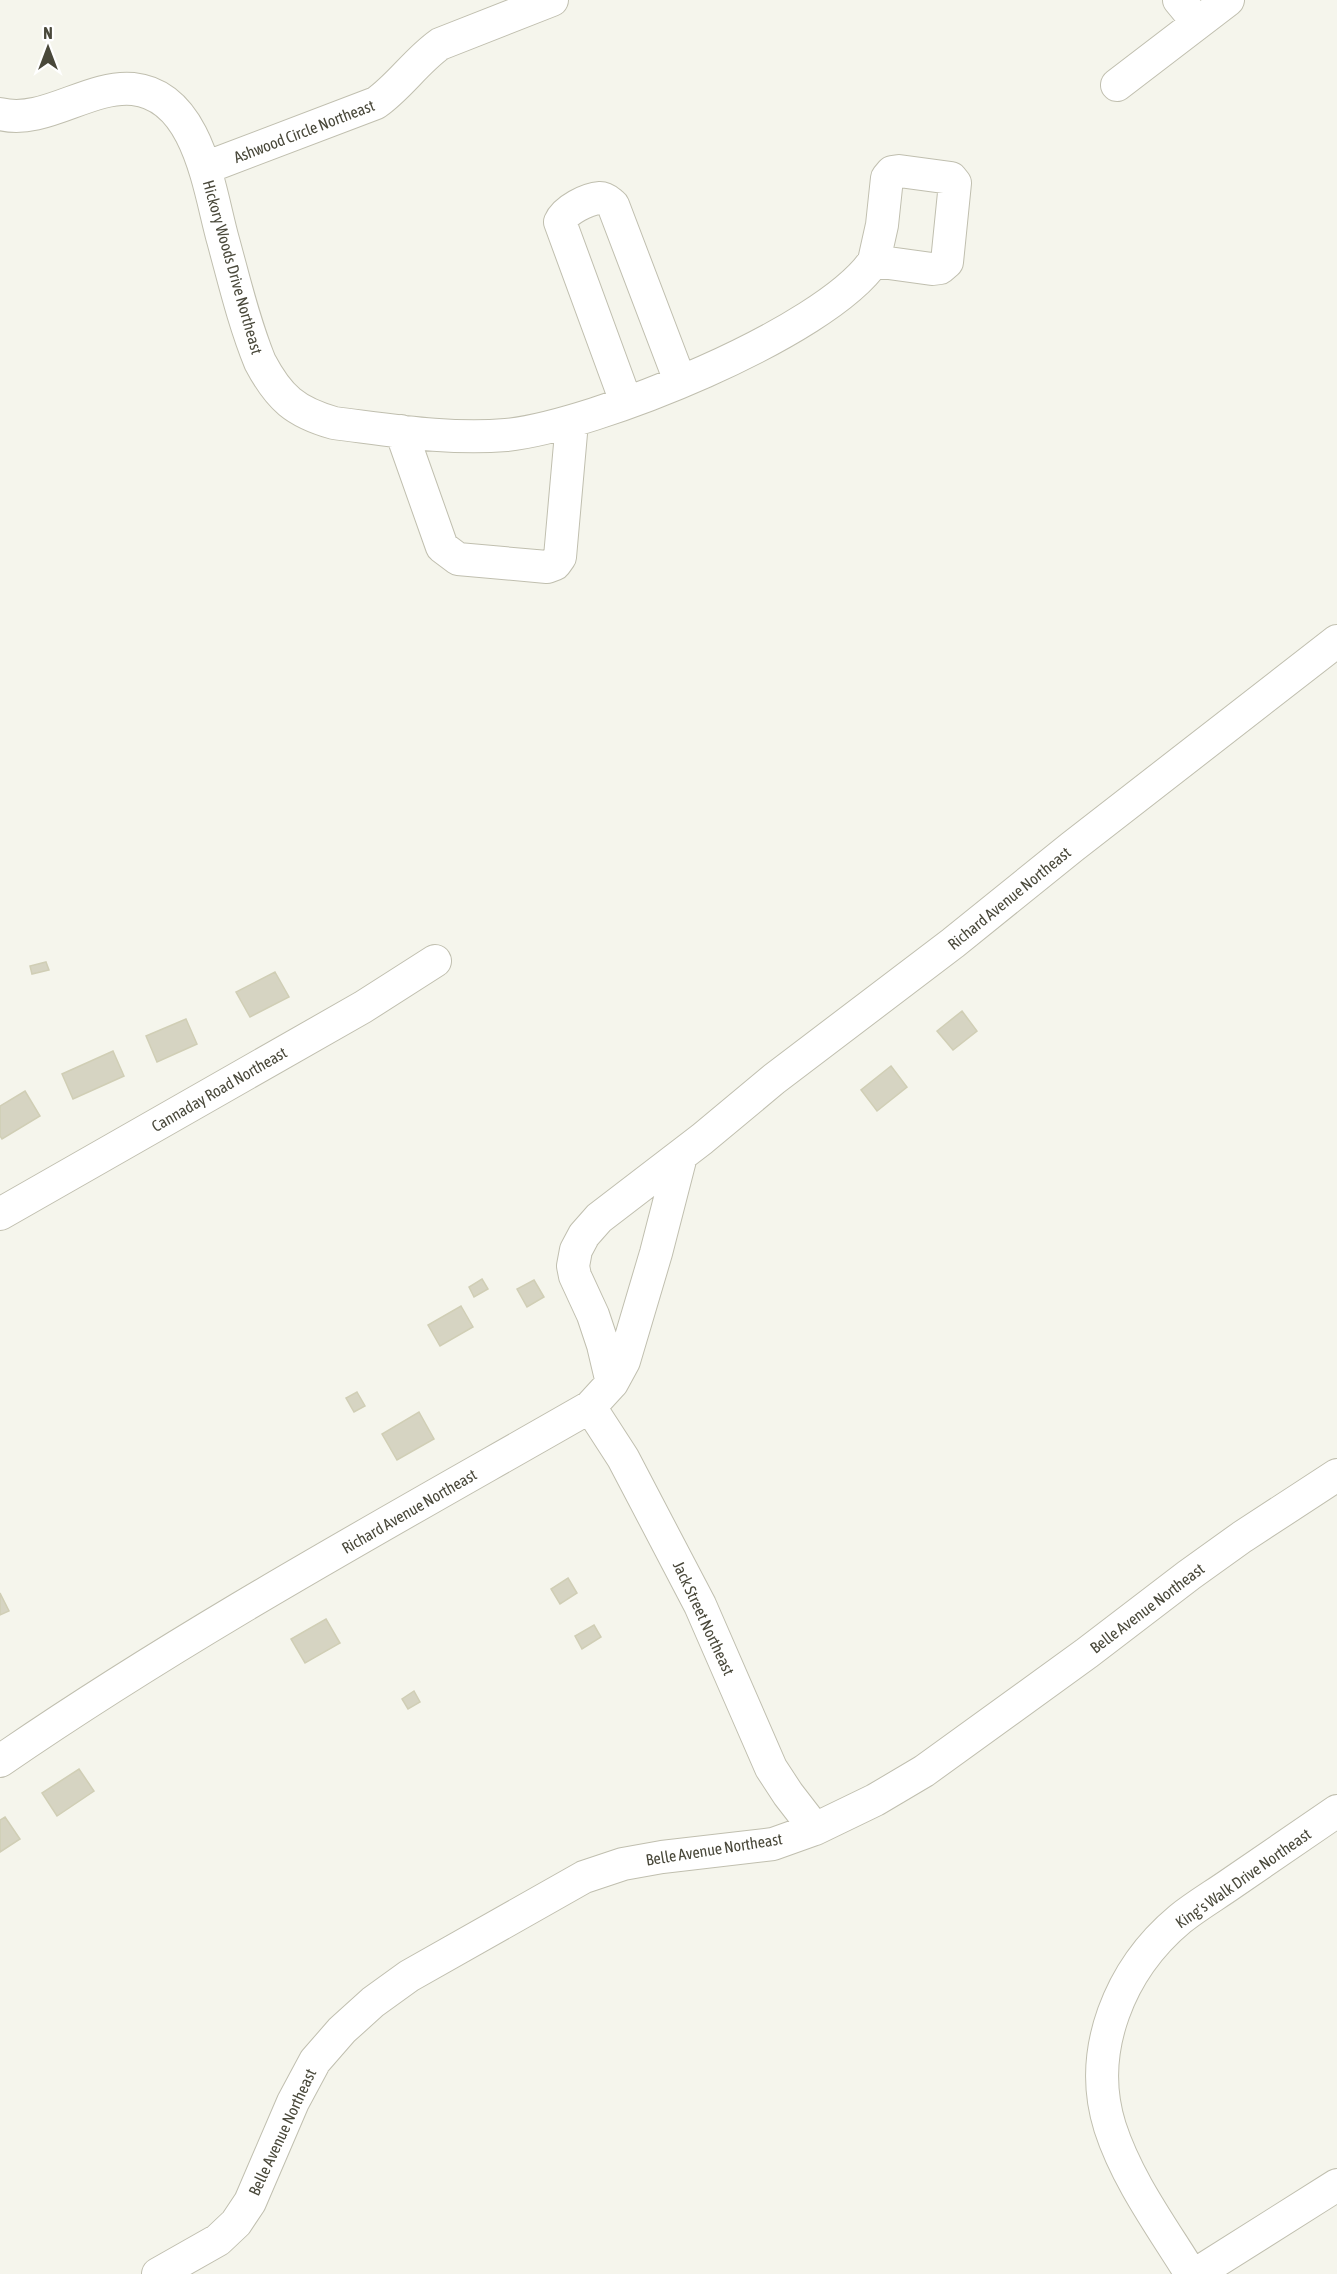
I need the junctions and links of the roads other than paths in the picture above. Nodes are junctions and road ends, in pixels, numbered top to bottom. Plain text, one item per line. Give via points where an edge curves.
1 (1228, 0) edge
2 (535, 3) edge
3 (1189, 12) edge
4 (1117, 85) dead end
5 (0, 114) edge
6 (205, 168) junction
7 (874, 261) dead end
8 (680, 381) junction
9 (626, 402) junction
10 (572, 422) junction
11 (401, 431) junction
12 (1337, 641) edge
13 (435, 961) dead end
14 (681, 1156) junction
15 (0, 1214) edge
16 (612, 1383) junction
17 (590, 1407) junction
18 (1337, 1475) edge
19 (0, 1761) edge
20 (1337, 1811) edge
21 (814, 1829) junction
22 (1337, 2185) edge
23 (158, 2274) edge
24 (1191, 2274) edge
25 (1196, 2274) edge

1 - 3 street
2 - 6 street, Ashwood Circle Northeast via 440,44 426,54 393,92 376,103
3 - 4 street
5 - 6 street, Hickory Woods Drive Northeast via 42,111 117,89 135,89 152,94 180,117
6 - 11 street, Hickory Woods Drive Northeast via 255,351 272,381 293,406 315,417
7 - 8 street, Hickory Woods Drive Northeast via 858,281 805,320 756,348
8 - 9 street, Hickory Woods Drive Northeast
8 - 9 street via 613,206 600,198 569,210 560,222
9 - 10 street, Hickory Woods Drive Northeast
10 - 11 street, Hickory Woods Drive Northeast via 506,435
10 - 11 street via 560,557 547,567 458,559 447,553
12 - 14 street, Richard Avenue Northeast via 953,944 774,1079
13 - 15 street, Cannaday Road Northeast via 363,1007
14 - 16 street, Richard Avenue Northeast via 624,1361
14 - 16 street, Richard Avenue Northeast via 599,1218 576,1250 575,1276 593,1315
16 - 17 street, Richard Avenue Northeast
17 - 19 street, Richard Avenue Northeast via 132,1674
17 - 21 street, Jack Street Northeast via 623,1458 700,1605 771,1768
18 - 21 street, Belle Avenue Northeast via 1242,1537 924,1771
20 - 24 street, King's Walk Drive Northeast via 1179,1920 1128,1980 1112,2013 1103,2051 1103,2086 1110,2126 1125,2165
21 - 23 street, Belle Avenue Northeast via 773,1844 662,1857 622,1864 584,1877 409,1976 342,2030 315,2061 250,2202 236,2223 218,2240
22 - 25 street

